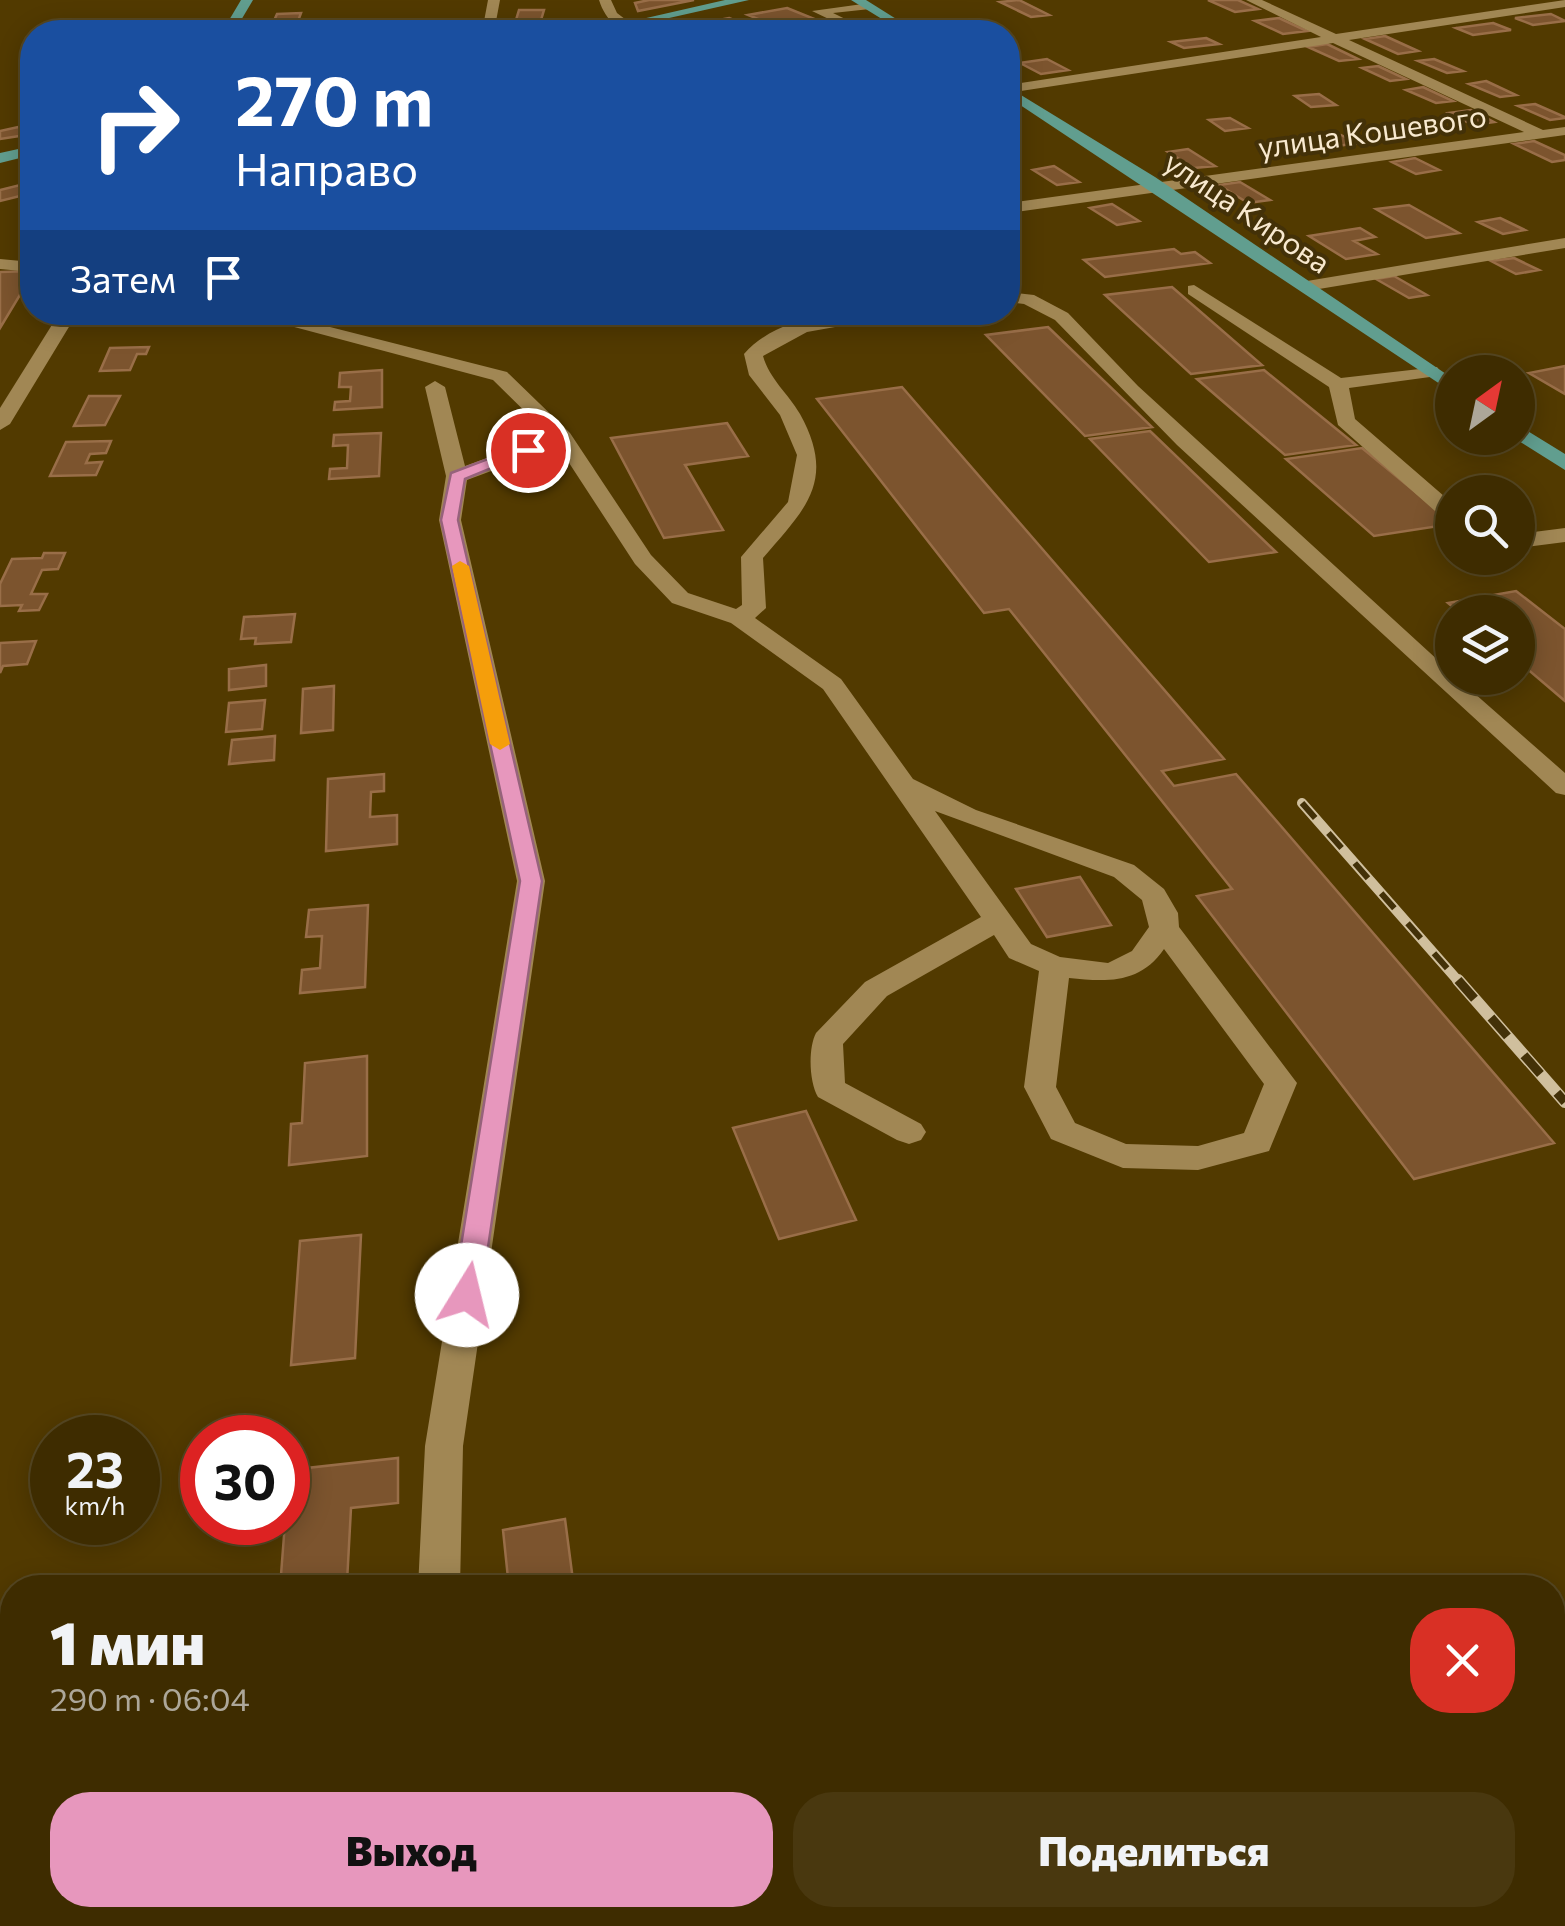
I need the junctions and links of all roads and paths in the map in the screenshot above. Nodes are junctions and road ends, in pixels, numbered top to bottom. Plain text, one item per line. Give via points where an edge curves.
1 (743, 0) edge
2 (1252, 0) edge
3 (861, 3) edge
4 (1565, 3) edge
5 (650, 20) edge
6 (839, 20) edge
7 (890, 20) edge
8 (1332, 37) junction
9 (1020, 88) edge
10 (1020, 98) edge
11 (1565, 131) edge
12 (1541, 134) junction
13 (1565, 146) edge
14 (1159, 187) junction
15 (1020, 206) edge
16 (1565, 242) edge
17 (1308, 286) junction
18 (1194, 290) dead end
19 (1020, 299) edge
20 (61, 325) edge
21 (296, 325) edge
22 (811, 325) edge
23 (1430, 370) junction
24 (1435, 374) edge
25 (1338, 384) junction
26 (435, 387) dead end
27 (3, 414) edge
28 (563, 437) junction
29 (1535, 443) edge
30 (1565, 464) edge
31 (457, 476) junction
32 (1435, 499) edge
33 (1565, 534) edge
34 (1535, 538) edge
35 (738, 618) junction
36 (908, 786) junction
37 (1565, 787) edge
38 (1000, 920) junction
39 (1164, 928) junction
40 (1055, 966) junction
41 (909, 1132) dead end
42 (440, 1575) edge

1 - 5 main road
2 - 8 street
3 - 6 street via 818,11
3 - 7 main road
4 - 8 street
8 - 9 street
8 - 12 street
10 - 14 main road, улица Кирова
11 - 12 street, улица Кошевого
12 - 13 street
12 - 14 street, улица Кошевого
14 - 15 street, улица Кошевого
14 - 17 main road, улица Кирова
16 - 17 street
17 - 23 main road, улица Кирова
18 - 25 street
19 - 37 street via 1048,305 1061,316 1296,545
20 - 27 street
21 - 28 street via 500,376
22 - 35 street via 785,332 753,354 806,455 800,503 752,558 754,608
23 - 24 main road, улица Кирова
23 - 25 street
25 - 32 street via 1344,421
26 - 31 street
28 - 31 street
28 - 35 street via 643,558 680,598
29 - 30 main road
31 - 42 street via 450,520 531,881 444,1446
33 - 34 street
35 - 36 street via 832,684
36 - 38 street
36 - 39 street via 966,816 1124,871 1154,895
38 - 40 street via 1020,951
38 - 41 street via 876,989 827,1041 830,1090
39 - 40 street via 1144,958 1112,973
39 - 40 street via 1280,1083 1257,1142 1198,1158 1123,1156 1063,1131 1040,1087

